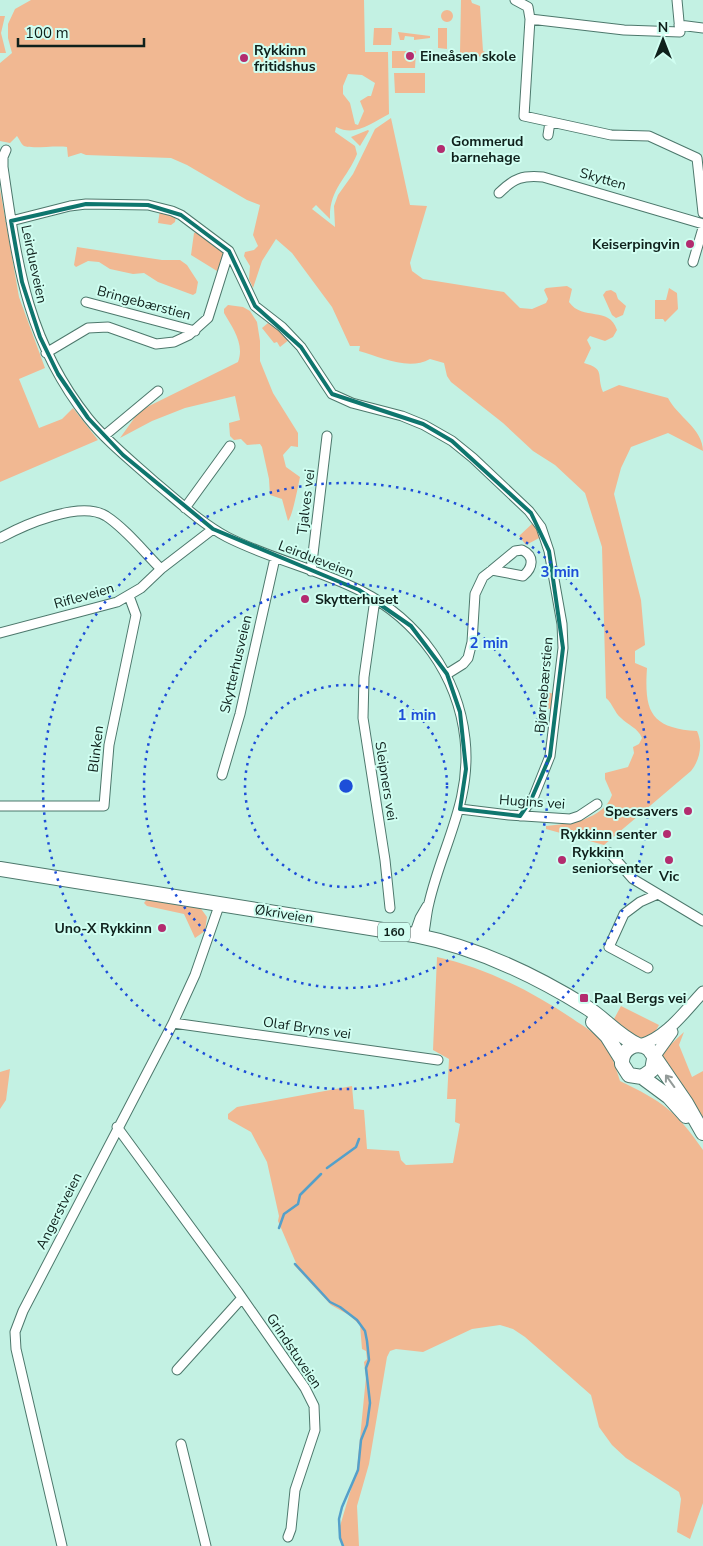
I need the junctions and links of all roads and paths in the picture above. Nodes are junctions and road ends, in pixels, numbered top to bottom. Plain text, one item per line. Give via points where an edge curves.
1 (515, 0) edge
2 (677, 0) edge
3 (530, 19) junction
4 (703, 28) edge
5 (679, 29) junction
6 (550, 122) junction
7 (548, 135) dead end
8 (6, 150) dead end
9 (699, 161) edge
10 (499, 193) dead end
11 (703, 213) edge
12 (11, 221) junction
13 (703, 224) edge
14 (703, 228) edge
15 (229, 251) junction
16 (693, 262) dead end
17 (86, 302) dead end
18 (195, 331) junction
19 (46, 353) junction
20 (158, 391) dead end
21 (104, 436) junction
22 (327, 436) dead end
23 (230, 446) dead end
24 (185, 508) junction
25 (213, 529) junction
26 (0, 538) edge
27 (275, 558) junction
28 (161, 569) junction
29 (492, 570) dead end
30 (311, 571) junction
31 (129, 596) junction
32 (375, 599) junction
33 (0, 633) edge
34 (447, 674) junction
35 (222, 774) dead end
36 (598, 804) dead end
37 (0, 806) edge
38 (460, 809) junction
39 (520, 816) junction
40 (610, 852) dead end
41 (0, 868) edge
42 (658, 894) junction
43 (220, 903) junction
44 (390, 908) dead end
45 (703, 921) edge
46 (419, 936) junction
47 (648, 968) dead end
48 (559, 992) junction
49 (703, 992) edge
50 (703, 1001) edge
51 (173, 1022) junction
52 (639, 1045) junction
53 (654, 1058) junction
54 (438, 1060) dead end
55 (622, 1060) junction
56 (642, 1077) junction
57 (116, 1127) junction
58 (703, 1134) edge
59 (242, 1298) junction
60 (178, 1370) dead end
61 (181, 1444) dead end
62 (288, 1537) dead end
63 (62, 1546) edge
64 (206, 1546) edge

1 - 3 street via 528,8
2 - 5 street
3 - 5 street via 624,30
3 - 6 street via 524,116
4 - 5 street
6 - 7 street
6 - 9 street via 611,135 649,136
8 - 12 street, Leirdueveien via 3,157
9 - 11 street
10 - 13 street, Skytten via 513,180 525,175 543,177
12 - 15 street, Bjørnebærstien via 76,205 148,205 181,215
12 - 19 street, Leirdueveien via 22,282
14 - 16 street
15 - 18 street, Bringebærstien via 208,318
15 - 39 street, Bjørnebærstien via 255,306 301,347 332,394 419,422 452,441 496,478 540,527 554,576 563,648 550,756 534,796
17 - 18 street, Bringebærstien
18 - 19 street, Bringebærstien via 165,344 150,343 108,327 88,328
19 - 21 street, Leirdueveien via 69,392
20 - 21 street
21 - 24 street, Leirdueveien
22 - 30 street, Tjalves vei
23 - 24 street
24 - 25 street, Leirdueveien
25 - 27 street, Leirdueveien
25 - 28 street, Rifleveien
26 - 28 street via 46,518 89,511 111,520
27 - 30 street, Leirdueveien
27 - 35 street, Skytterhusveien via 240,714
28 - 31 street, Rifleveien
29 - 34 street via 483,577 475,594 468,658
30 - 32 street, Leirdueveien
31 - 33 street, Rifleveien via 101,607
31 - 37 street, Blinken via 136,615 109,745 104,806
32 - 34 street, Leirdueveien via 411,626
32 - 44 street, Sleipners vei via 364,677 363,718
34 - 38 street, Leirdueveien via 466,742
36 - 39 street, Hugins vei via 570,818
38 - 39 street, Hugins vei
38 - 46 street, Leirdueveien
40 - 42 street via 633,879
41 - 43 main road, Økriveien / 160
42 - 45 street
42 - 47 street via 624,914 609,947
43 - 46 main road, Økriveien / 160
43 - 51 street, Angerstveien via 195,975
46 - 48 main road, Økriveien / 160 via 481,954
48 - 52 main road, Økriveien / 160
48 - 55 main road, Økriveien / 160 via 601,1029
49 - 52 street via 661,1035 652,1042
50 - 53 street via 666,1039
51 - 54 street, Olaf Bryns vei
51 - 57 street, Angerstveien
52 - 53 main road, 160 via 649,1049
52 - 55 main road via 627,1049
53 - 56 main road via 652,1070
58 -> 53 main road, 160 via 686,1103
55 - 56 main road, 160 via 629,1075
56 - 58 main road, 160 via 669,1097
57 - 59 street, Grindstuveien
57 - 63 street, Angerstveien via 15,1332 16,1349
59 - 60 street
59 - 62 street, Grindstuveien via 314,1406 315,1430 294,1490
61 - 64 street

